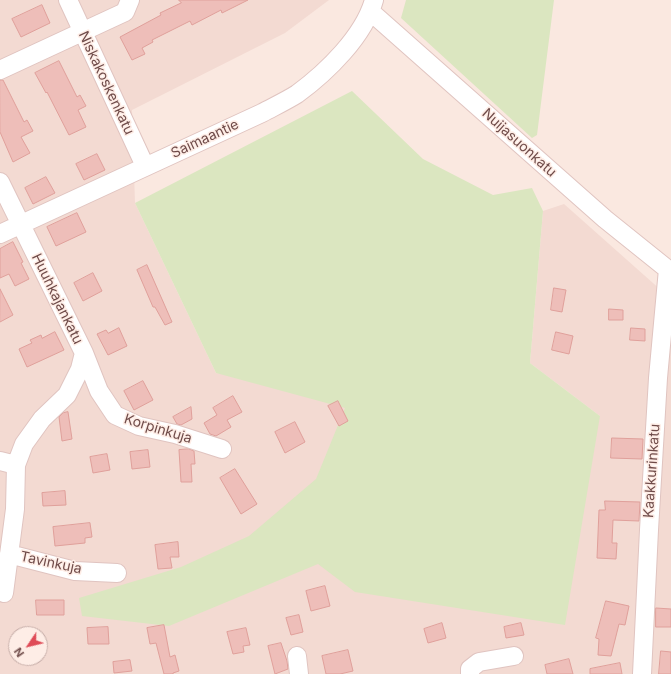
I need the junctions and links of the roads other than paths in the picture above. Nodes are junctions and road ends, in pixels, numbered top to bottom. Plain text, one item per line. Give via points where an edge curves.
1 (68, 0) edge
2 (130, 0) edge
3 (372, 6) edge
4 (83, 32) junction
5 (0, 70) edge
6 (145, 166) junction
7 (0, 182) edge
8 (20, 225) junction
9 (0, 234) edge
10 (670, 270) edge
11 (84, 353) junction
12 (222, 449) dead end
13 (8, 463) edge
14 (9, 554) junction
15 (117, 573) dead end
16 (4, 593) dead end
17 (514, 656) dead end
18 (470, 674) edge
19 (642, 674) edge

1 - 4 street, Niskakoskenkatu
2 - 4 street via 125,12
3 - 6 street, Saimaantie via 340,56 319,77 296,94 262,113
3 - 10 street, Nuijasuonkatu via 605,219
4 - 5 street
4 - 6 street, Niskakoskenkatu
6 - 8 street, Saimaantie
7 - 8 street, Huuhkajankatu
8 - 9 street, Saimaantie
8 - 11 street, Huuhkajankatu
10 - 19 street, Kaakkurinkatu via 658,378
11 - 12 street, Korpinkuja via 99,391 115,415 139,426
11 - 13 street, Huuhkajankatu via 80,369 67,395 42,419
13 - 14 street, Huuhkajankatu via 15,509
14 - 15 street, Tavinkuja via 75,570
14 - 16 street, Huuhkajankatu
17 - 18 street via 479,662 470,669

